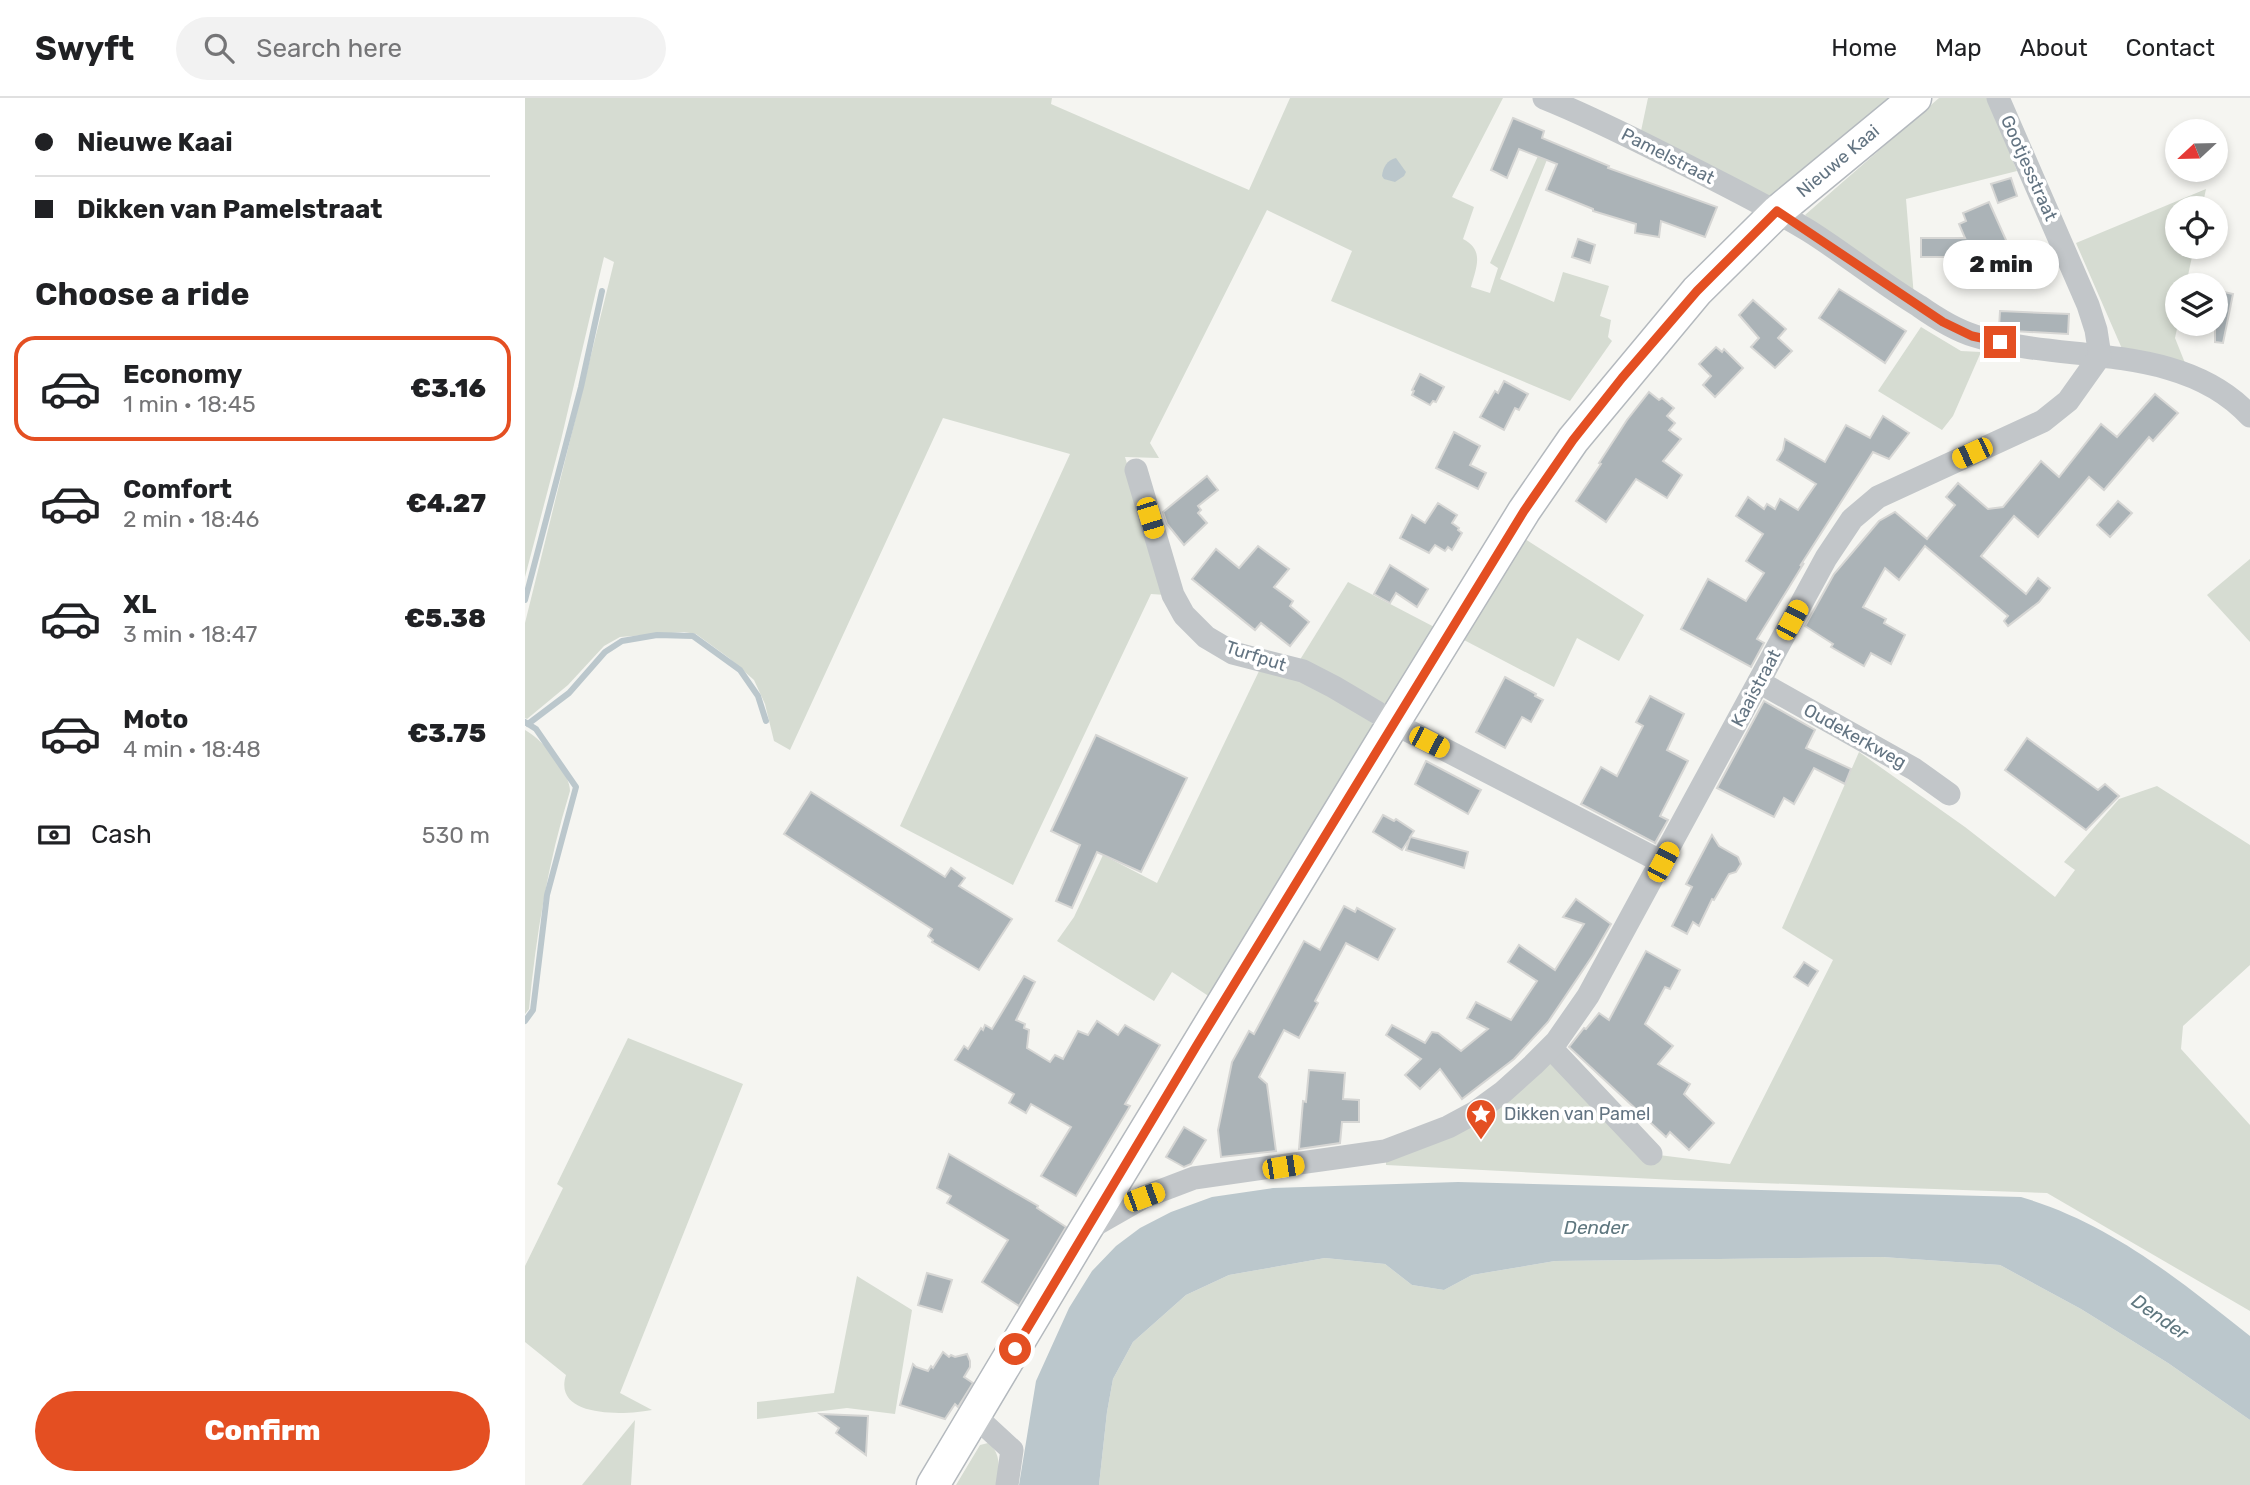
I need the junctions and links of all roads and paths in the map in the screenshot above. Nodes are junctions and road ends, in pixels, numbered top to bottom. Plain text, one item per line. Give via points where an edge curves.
1 (1544, 98) edge
2 (1915, 98) edge
3 (1998, 98) edge
4 (1783, 215) junction
5 (2100, 356) junction
6 (2250, 416) edge
7 (1136, 470) dead end
8 (1759, 682) junction
9 (1394, 722) junction
10 (1949, 794) dead end
11 (1663, 862) junction
12 (1551, 1048) junction
13 (1651, 1154) dead end
14 (1127, 1163) junction
15 (1148, 1204) junction
16 (1084, 1232) junction
17 (975, 1416) junction
18 (933, 1485) edge
19 (1007, 1485) edge

1 - 4 street, Pamelstraat via 1590,116
2 - 4 main road, Nieuwe Kaai
3 - 5 street, Gootjesstraat via 2088,305
4 - 5 street, Pamelstraat via 1902,296 1972,336
4 - 9 main road, Nieuwe Kaai via 1697,291 1573,440
5 - 6 street, Pamelstraat via 2198,377
5 - 8 street, Kaaistraat via 2069,401 2043,421 1878,497 1852,519
7 - 9 street, Turfput via 1173,595 1184,615 1206,637 1233,653 1303,671
8 - 10 street, Oudekerkweg via 1914,769
8 - 11 street, Kaaistraat
9 - 11 street, Turfput
9 - 14 main road, Nieuwe Kaai
11 - 12 street, Kaaistraat via 1588,996
12 - 13 street
12 - 15 street, Kaaistraat via 1473,1113 1415,1141 1385,1151 1194,1178
14 - 15 street
14 - 16 main road, Nieuwe Kaai
15 - 16 street, Kaaistraat
16 - 17 main road, Nieuwe Kaai
17 - 18 main road, Nieuwe Kaai
17 - 19 street via 1011,1450

